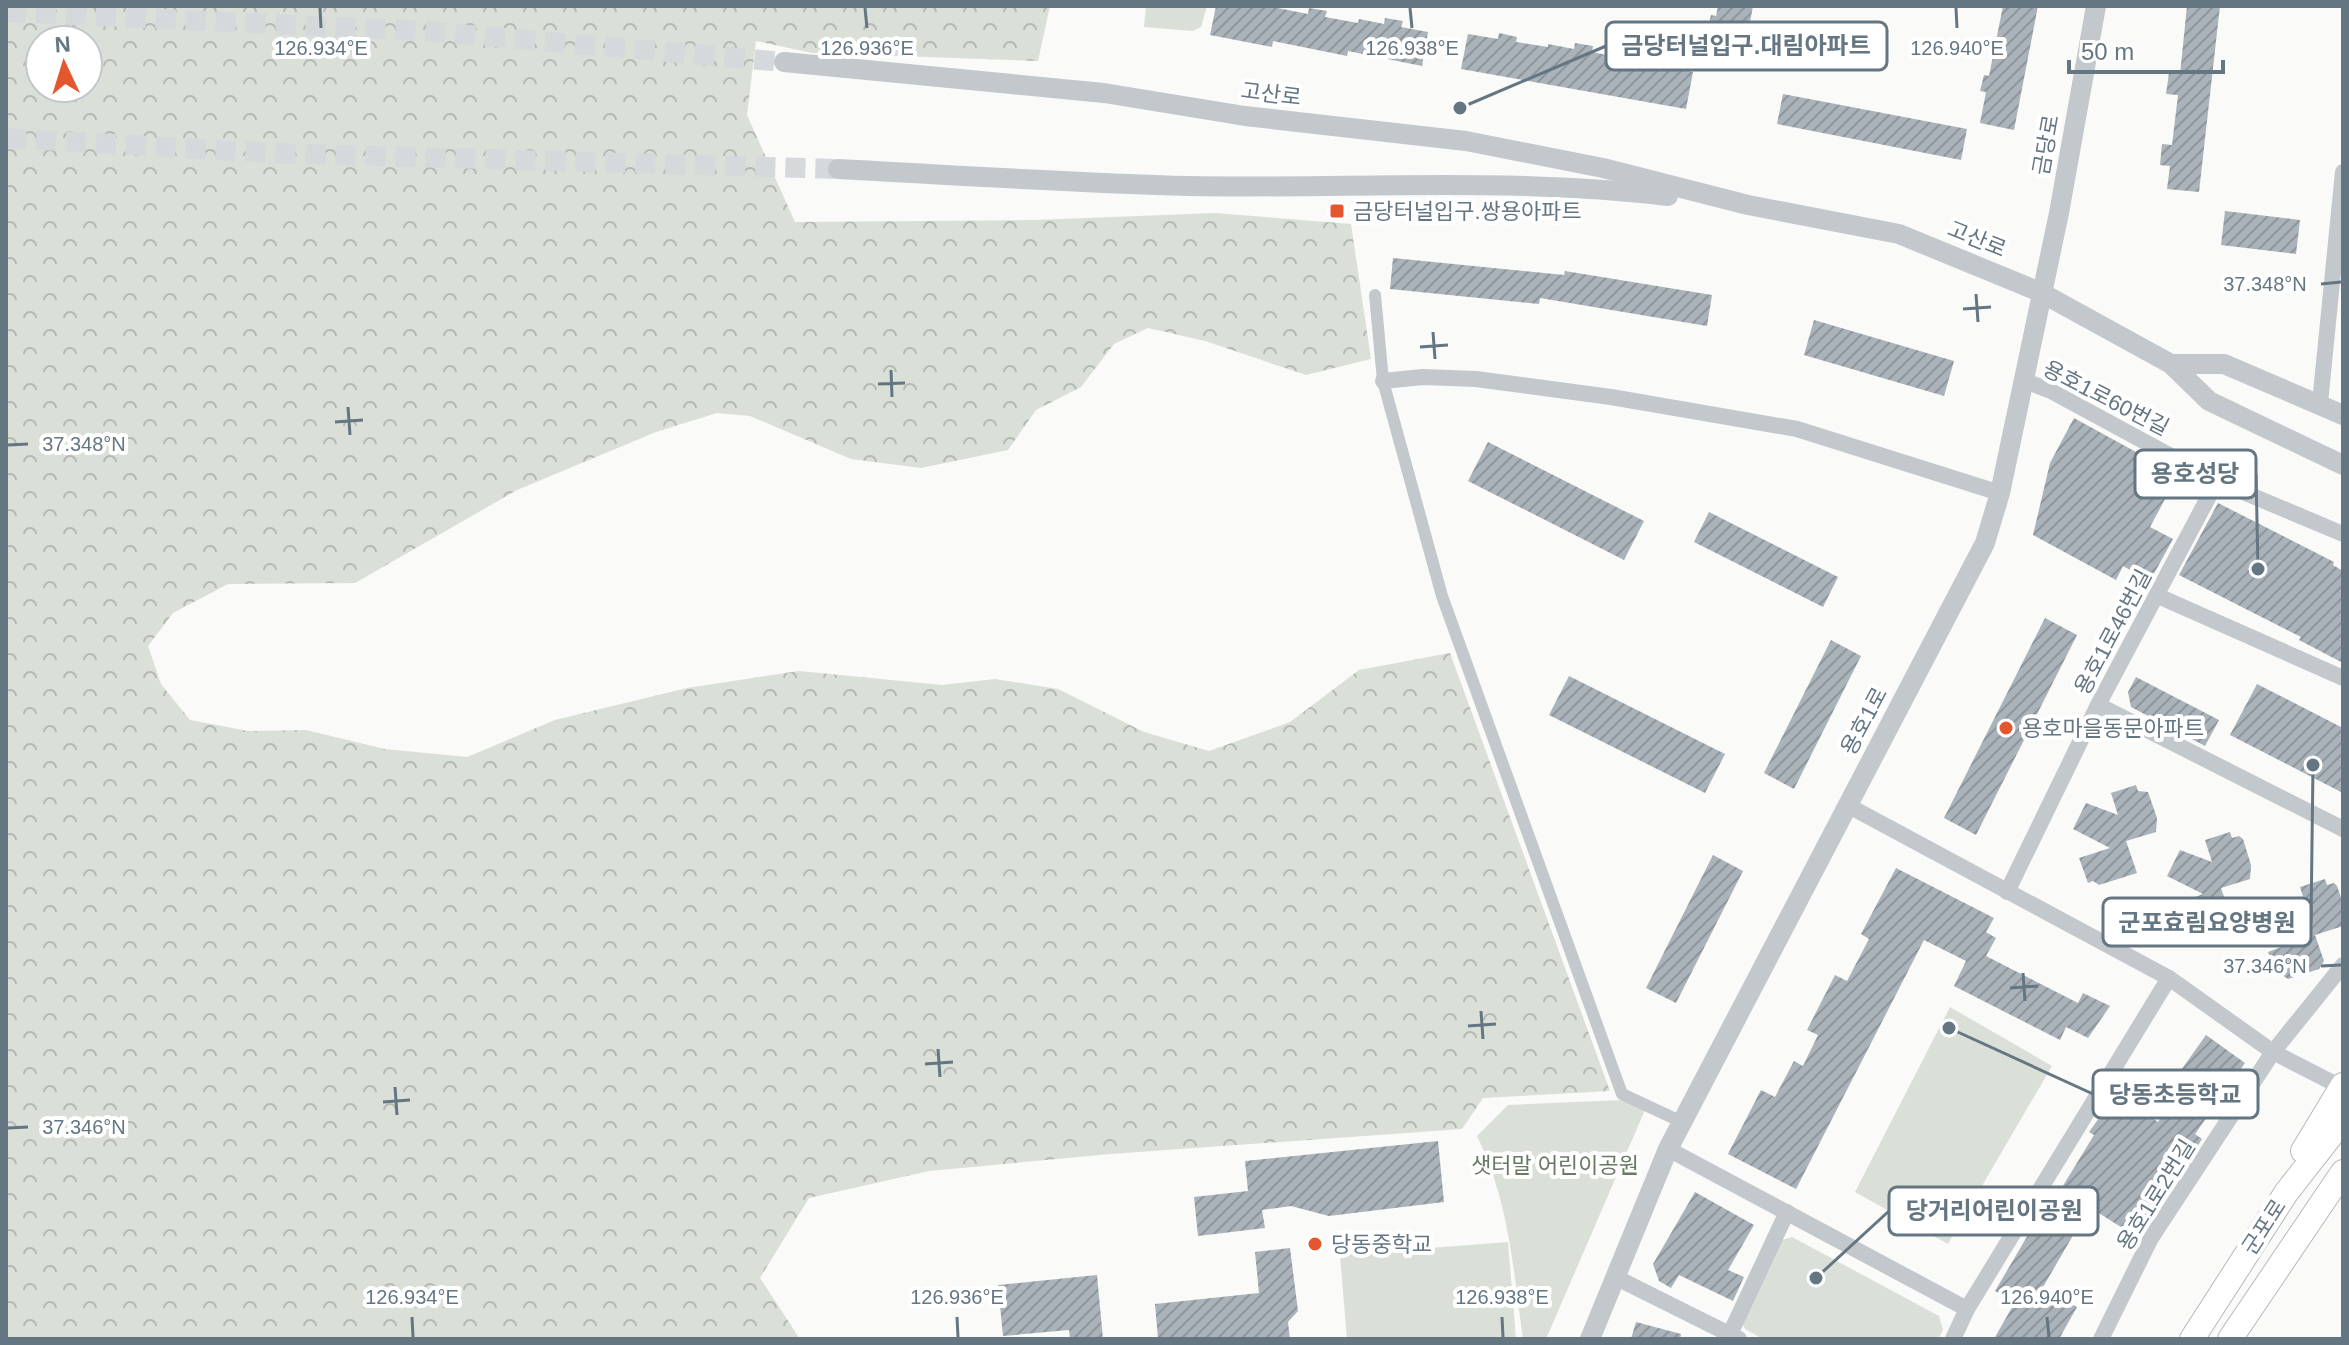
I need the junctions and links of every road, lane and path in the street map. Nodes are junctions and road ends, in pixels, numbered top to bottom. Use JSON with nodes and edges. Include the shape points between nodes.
{"nodes":[{"id":1,"x":2096,"y":6,"type":"edge"},
{"id":2,"x":784,"y":62,"type":"tunnel mouth"},
{"id":3,"x":838,"y":169,"type":"tunnel mouth"},
{"id":4,"x":2343,"y":172,"type":"edge"},
{"id":5,"x":1748,"y":205,"type":"junction"},
{"id":6,"x":2040,"y":292,"type":"junction"},
{"id":7,"x":1375,"y":295,"type":"dead end"},
{"id":8,"x":2171,"y":364,"type":"junction"},
{"id":9,"x":2023,"y":380,"type":"junction"},
{"id":10,"x":1383,"y":381,"type":"junction"},
{"id":11,"x":2320,"y":403,"type":"junction"},
{"id":12,"x":2343,"y":415,"type":"edge"},
{"id":13,"x":2343,"y":465,"type":"edge"},
{"id":14,"x":2217,"y":481,"type":"junction"},
{"id":15,"x":2000,"y":493,"type":"junction"},
{"id":16,"x":2343,"y":534,"type":"edge"},
{"id":17,"x":2158,"y":596,"type":"junction"},
{"id":18,"x":2343,"y":678,"type":"edge"},
{"id":19,"x":2098,"y":705,"type":"junction"},
{"id":20,"x":1847,"y":805,"type":"junction"},
{"id":21,"x":2343,"y":829,"type":"edge"},
{"id":22,"x":2007,"y":892,"type":"junction"},
{"id":23,"x":2343,"y":965,"type":"edge"},
{"id":24,"x":2169,"y":978,"type":"junction"},
{"id":25,"x":2273,"y":1052,"type":"junction"},
{"id":26,"x":2342,"y":1086,"type":"edge"},
{"id":27,"x":2343,"y":1120,"type":"edge"},
{"id":28,"x":1682,"y":1122,"type":"junction"},
{"id":29,"x":1668,"y":1149,"type":"junction"},
{"id":30,"x":2343,"y":1172,"type":"edge"},
{"id":31,"x":2286,"y":1193,"type":"junction"},
{"id":32,"x":1787,"y":1212,"type":"junction"},
{"id":33,"x":1615,"y":1277,"type":"junction"},
{"id":34,"x":1967,"y":1309,"type":"junction"},
{"id":35,"x":1734,"y":1337,"type":"edge"},
{"id":36,"x":1590,"y":1339,"type":"edge"},
{"id":37,"x":1953,"y":1339,"type":"edge"},
{"id":38,"x":2101,"y":1339,"type":"edge"},
{"id":39,"x":2192,"y":1339,"type":"edge"},
{"id":40,"x":2230,"y":1339,"type":"edge"}],
"edges":[{"from":1,"to":6,"type":"street","name":"금당로"},
{"from":2,"to":5,"type":"street","name":"고산로","via":[[1104,93],[1245,116],[1466,141]]},
{"from":3,"to":5,"type":"street","name":"고산로","via":[[1191,186],[1528,185]]},
{"from":4,"to":11,"type":"street"},
{"from":5,"to":6,"type":"street","name":"고산로","via":[[1899,234]]},
{"from":6,"to":8,"type":"street","name":"고산로"},
{"from":6,"to":9,"type":"street","name":"용호1로"},
{"from":7,"to":10,"type":"street"},
{"from":8,"to":11,"type":"street","name":"고산로","via":[[2224,364]]},
{"from":8,"to":13,"type":"street","name":"고산로","via":[[2209,401]]},
{"from":9,"to":14,"type":"street","name":"용호1로60번길"},
{"from":9,"to":15,"type":"street","name":"용호1로"},
{"from":10,"to":15,"type":"street","via":[[1476,379],[1782,426]]},
{"from":10,"to":28,"type":"street","via":[[1442,596],[1622,1094]]},
{"from":11,"to":12,"type":"street","name":"고산로"},
{"from":14,"to":16,"type":"street","name":"용호1로60번길"},
{"from":14,"to":17,"type":"street","name":"용호1로46번길"},
{"from":15,"to":20,"type":"street","name":"용호1로","via":[[1985,543]]},
{"from":17,"to":18,"type":"street"},
{"from":17,"to":19,"type":"street","name":"용호1로46번길"},
{"from":19,"to":21,"type":"street"},
{"from":19,"to":22,"type":"street","name":"용호1로46번길"},
{"from":20,"to":22,"type":"street"},
{"from":20,"to":28,"type":"street","name":"용호1로"},
{"from":22,"to":24,"type":"street"},
{"from":23,"to":25,"type":"street","name":"용호1로2번길"},
{"from":24,"to":25,"type":"street"},
{"from":24,"to":34,"type":"street"},
{"from":25,"to":26,"type":"street"},
{"from":25,"to":38,"type":"street","name":"용호1로2번길","via":[[2151,1238]]},
{"from":26,"to":31,"type":"main road","via":[[2306,1145]]},
{"from":27,"to":31,"type":"main road","name":"군포로"},
{"from":28,"to":29,"type":"street","name":"용호1로"},
{"from":29,"to":32,"type":"street"},
{"from":29,"to":33,"type":"street","name":"용호1로"},
{"from":30,"to":40,"type":"main road","name":"군포로"},
{"from":31,"to":39,"type":"main road","name":"군포로"},
{"from":32,"to":34,"type":"street"},
{"from":32,"to":35,"type":"street"},
{"from":33,"to":35,"type":"street"},
{"from":33,"to":36,"type":"street","name":"용호1로"},
{"from":34,"to":37,"type":"street"}]}
